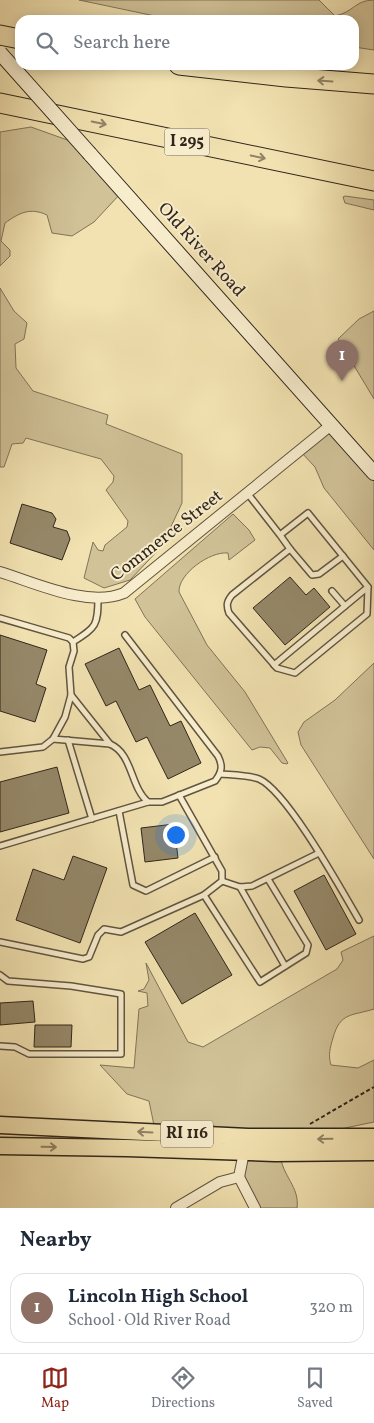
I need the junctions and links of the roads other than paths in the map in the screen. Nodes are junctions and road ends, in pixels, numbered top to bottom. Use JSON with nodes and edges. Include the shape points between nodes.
{"nodes":[{"id":1,"x":0,"y":35,"type":"edge"},
{"id":2,"x":15,"y":38,"type":"edge"},
{"id":3,"x":0,"y":53,"type":"edge"},
{"id":4,"x":15,"y":70,"type":"edge"},
{"id":5,"x":15,"y":70,"type":"edge"},
{"id":6,"x":224,"y":70,"type":"edge"},
{"id":7,"x":374,"y":84,"type":"edge"},
{"id":8,"x":0,"y":103,"type":"edge"},
{"id":9,"x":374,"y":181,"type":"edge"},
{"id":10,"x":331,"y":425,"type":"junction"},
{"id":11,"x":374,"y":473,"type":"edge"},
{"id":12,"x":248,"y":494,"type":"junction"},
{"id":13,"x":280,"y":535,"type":"junction"},
{"id":14,"x":290,"y":549,"type":"junction"},
{"id":15,"x":343,"y":556,"type":"junction"},
{"id":16,"x":0,"y":572,"type":"edge"},
{"id":17,"x":368,"y":588,"type":"junction"},
{"id":18,"x":332,"y":591,"type":"dead end"},
{"id":19,"x":98,"y":598,"type":"junction"},
{"id":20,"x":344,"y":606,"type":"junction"},
{"id":21,"x":0,"y":618,"type":"edge"},
{"id":22,"x":125,"y":635,"type":"dead end"},
{"id":23,"x":74,"y":642,"type":"junction"},
{"id":24,"x":274,"y":665,"type":"junction"},
{"id":25,"x":71,"y":695,"type":"junction"},
{"id":26,"x":54,"y":739,"type":"junction"},
{"id":27,"x":68,"y":740,"type":"junction"},
{"id":28,"x":110,"y":744,"type":"junction"},
{"id":29,"x":0,"y":752,"type":"edge"},
{"id":30,"x":220,"y":774,"type":"junction"},
{"id":31,"x":179,"y":795,"type":"junction"},
{"id":32,"x":148,"y":802,"type":"junction"},
{"id":33,"x":120,"y":811,"type":"junction"},
{"id":34,"x":92,"y":819,"type":"junction"},
{"id":35,"x":0,"y":846,"type":"edge"},
{"id":36,"x":319,"y":853,"type":"junction"},
{"id":37,"x":215,"y":858,"type":"junction"},
{"id":38,"x":268,"y":879,"type":"junction"},
{"id":39,"x":222,"y":881,"type":"junction"},
{"id":40,"x":240,"y":887,"type":"junction"},
{"id":41,"x":204,"y":895,"type":"junction"},
{"id":42,"x":359,"y":920,"type":"dead end"},
{"id":43,"x":0,"y":942,"type":"edge"},
{"id":44,"x":285,"y":966,"type":"junction"},
{"id":45,"x":0,"y":975,"type":"edge"},
{"id":46,"x":0,"y":1046,"type":"edge"},
{"id":47,"x":0,"y":1125,"type":"edge"},
{"id":48,"x":374,"y":1137,"type":"edge"},
{"id":49,"x":0,"y":1146,"type":"edge"},
{"id":50,"x":244,"y":1152,"type":"junction"},
{"id":51,"x":374,"y":1152,"type":"edge"},
{"id":52,"x":239,"y":1177,"type":"junction"},
{"id":53,"x":176,"y":1208,"type":"edge"},
{"id":54,"x":255,"y":1208,"type":"edge"}],
"edges":[{"from":1,"to":2,"type":"highway"},
{"from":3,"to":4,"type":"main road","name":"Old River Road","bridge":true},
{"from":5,"to":10,"type":"main road","name":"Old River Road","bridge":true},
{"from":7,"to":6,"type":"highway","one_way":true},
{"from":8,"to":9,"type":"highway","number":"I 295","one_way":true},
{"from":10,"to":11,"type":"main road","name":"Old River Road"},
{"from":10,"to":12,"type":"street","name":"Commerce Street"},
{"from":12,"to":13,"type":"lane"},
{"from":12,"to":19,"type":"street","name":"Commerce Street","via":[[133,588],[114,597]]},
{"from":13,"to":14,"type":"lane"},
{"from":13,"to":15,"type":"lane","via":[[308,512]]},
{"from":14,"to":15,"type":"lane","via":[[312,575],[319,574]]},
{"from":14,"to":24,"type":"lane","via":[[228,600],[229,613]]},
{"from":15,"to":17,"type":"lane"},
{"from":16,"to":19,"type":"street","name":"Commerce Street","via":[[72,594]]},
{"from":17,"to":20,"type":"lane"},
{"from":17,"to":24,"type":"lane","via":[[366,614],[299,672],[283,672]]},
{"from":18,"to":20,"type":"lane"},
{"from":19,"to":23,"type":"lane","via":[[98,619],[94,629]]},
{"from":20,"to":24,"type":"lane"},
{"from":21,"to":23,"type":"lane"},
{"from":22,"to":30,"type":"lane","via":[[218,756]]},
{"from":23,"to":25,"type":"lane","via":[[70,667]]},
{"from":25,"to":26,"type":"lane"},
{"from":25,"to":28,"type":"lane"},
{"from":26,"to":27,"type":"lane"},
{"from":26,"to":29,"type":"lane","via":[[43,747]]},
{"from":27,"to":28,"type":"lane"},
{"from":27,"to":34,"type":"lane"},
{"from":28,"to":32,"type":"lane","via":[[117,747],[125,758],[140,795]]},
{"from":30,"to":31,"type":"lane","via":[[215,781]]},
{"from":30,"to":36,"type":"lane","via":[[259,779],[302,827]]},
{"from":31,"to":32,"type":"lane","via":[[162,802]]},
{"from":31,"to":37,"type":"lane"},
{"from":32,"to":33,"type":"lane"},
{"from":33,"to":34,"type":"lane"},
{"from":33,"to":37,"type":"lane","via":[[133,885],[146,890]]},
{"from":34,"to":35,"type":"lane"},
{"from":36,"to":38,"type":"lane"},
{"from":36,"to":42,"type":"lane"},
{"from":37,"to":39,"type":"lane","via":[[222,871]]},
{"from":38,"to":40,"type":"lane"},
{"from":38,"to":44,"type":"lane","via":[[308,945],[306,953]]},
{"from":39,"to":40,"type":"lane"},
{"from":39,"to":41,"type":"lane"},
{"from":40,"to":44,"type":"lane"},
{"from":41,"to":43,"type":"lane","via":[[121,932],[104,929],[89,957],[83,959]]},
{"from":41,"to":44,"type":"lane","via":[[260,982]]},
{"from":45,"to":46,"type":"lane","via":[[8,981],[121,994],[121,1054],[29,1054],[15,1047]]},
{"from":48,"to":47,"type":"main road","number":"RI 116","one_way":true,"via":[[248,1137]]},
{"from":49,"to":50,"type":"main road","number":"RI 116","one_way":true},
{"from":50,"to":51,"type":"main road","number":"RI 116"},
{"from":50,"to":52,"type":"street"},
{"from":52,"to":53,"type":"street","via":[[220,1182]]},
{"from":52,"to":54,"type":"street"}]}
